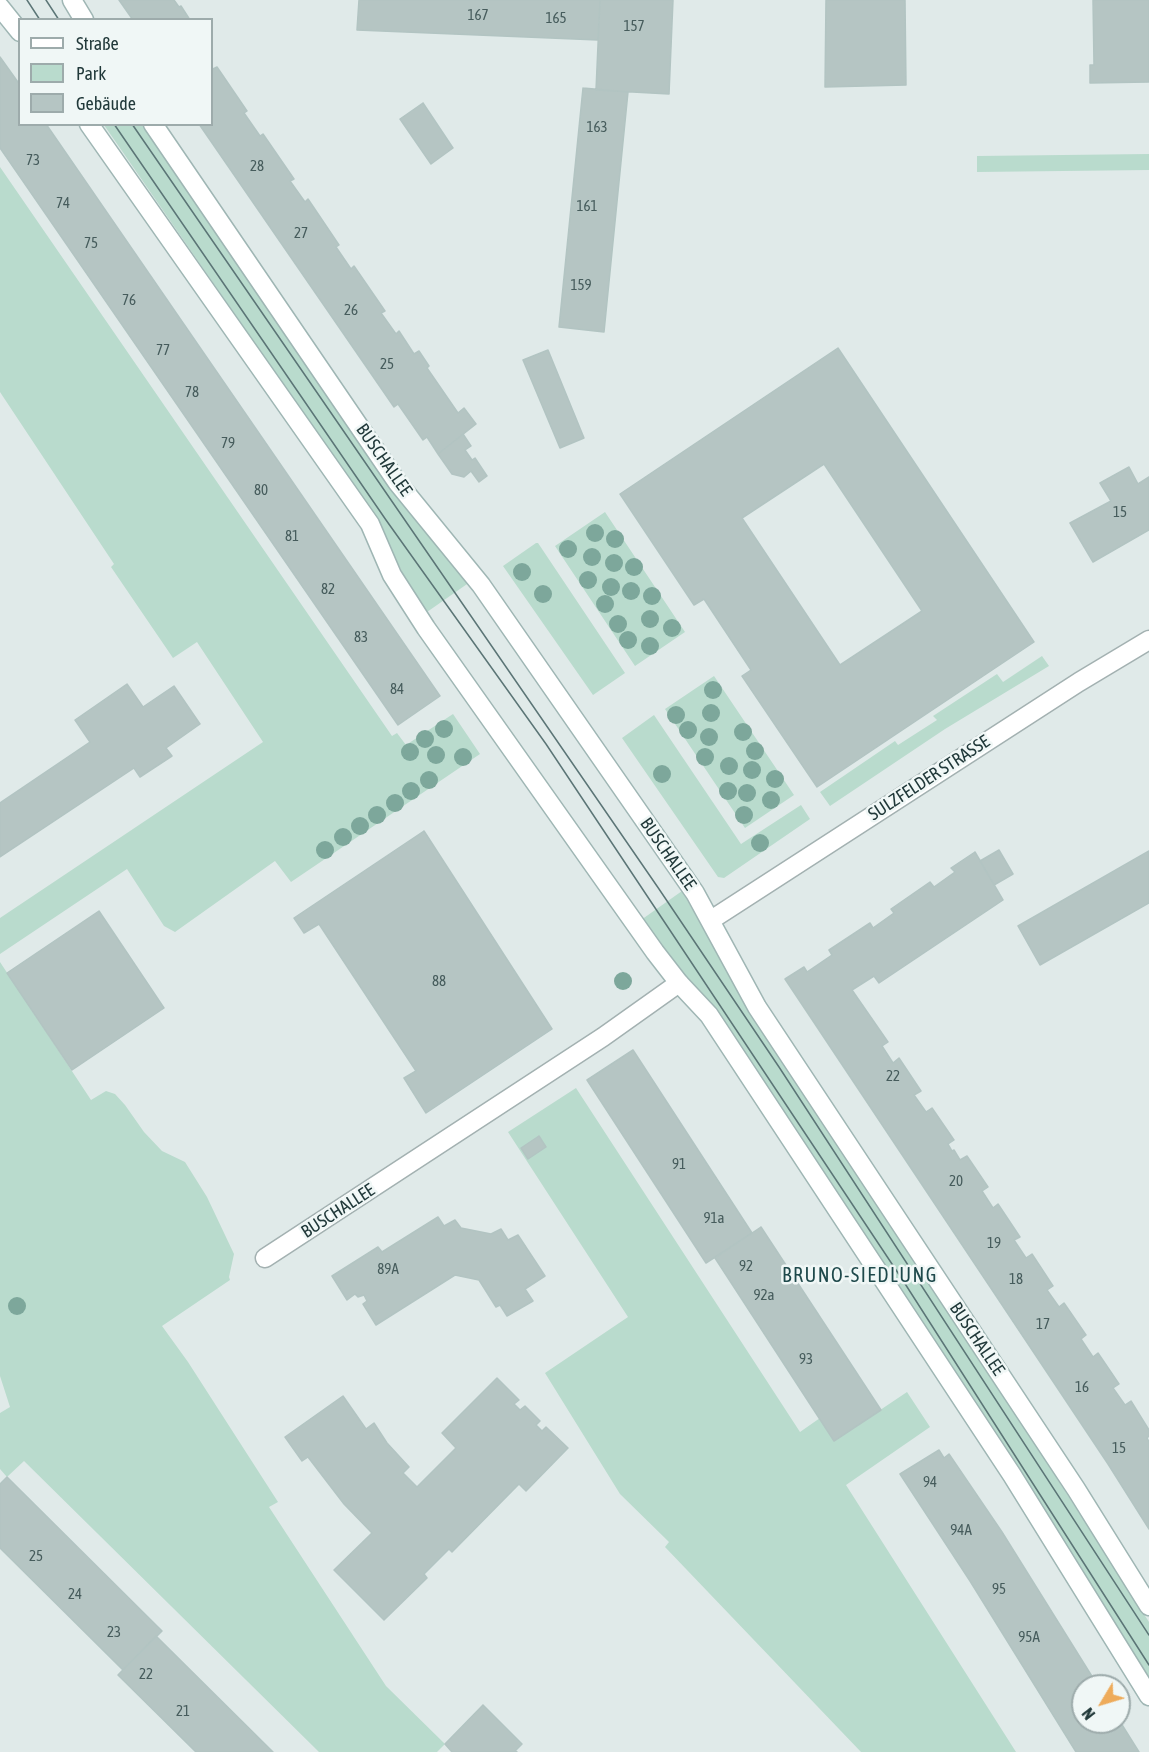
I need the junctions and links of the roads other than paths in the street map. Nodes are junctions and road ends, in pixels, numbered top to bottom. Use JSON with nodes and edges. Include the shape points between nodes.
{"nodes":[{"id":1,"x":72,"y":0,"type":"edge"},
{"id":2,"x":0,"y":7,"type":"edge"},
{"id":3,"x":83,"y":18,"type":"edge"},
{"id":4,"x":18,"y":30,"type":"edge"},
{"id":5,"x":90,"y":126,"type":"edge"},
{"id":6,"x":154,"y":126,"type":"edge"},
{"id":7,"x":1149,"y":639,"type":"edge"},
{"id":8,"x":711,"y":920,"type":"junction"},
{"id":9,"x":679,"y":983,"type":"junction"},
{"id":10,"x":266,"y":1258,"type":"dead end"},
{"id":11,"x":1149,"y":1606,"type":"edge"},
{"id":12,"x":1149,"y":1696,"type":"edge"}],
"edges":[{"from":1,"to":3,"type":"main road"},
{"from":2,"to":4,"type":"main road"},
{"from":5,"to":9,"type":"main road","via":[[370,524],[392,575],[426,628]]},
{"from":6,"to":8,"type":"main road","name":"BUSCHALLEE","via":[[398,482],[481,585]]},
{"from":7,"to":8,"type":"main road","name":"SULZFELDER STRASSE"},
{"from":8,"to":11,"type":"main road","name":"BUSCHALLEE","via":[[758,1007]]},
{"from":9,"to":10,"type":"main road","name":"BUSCHALLEE"},
{"from":9,"to":12,"type":"main road","via":[[709,1016],[1012,1475]]}]}
